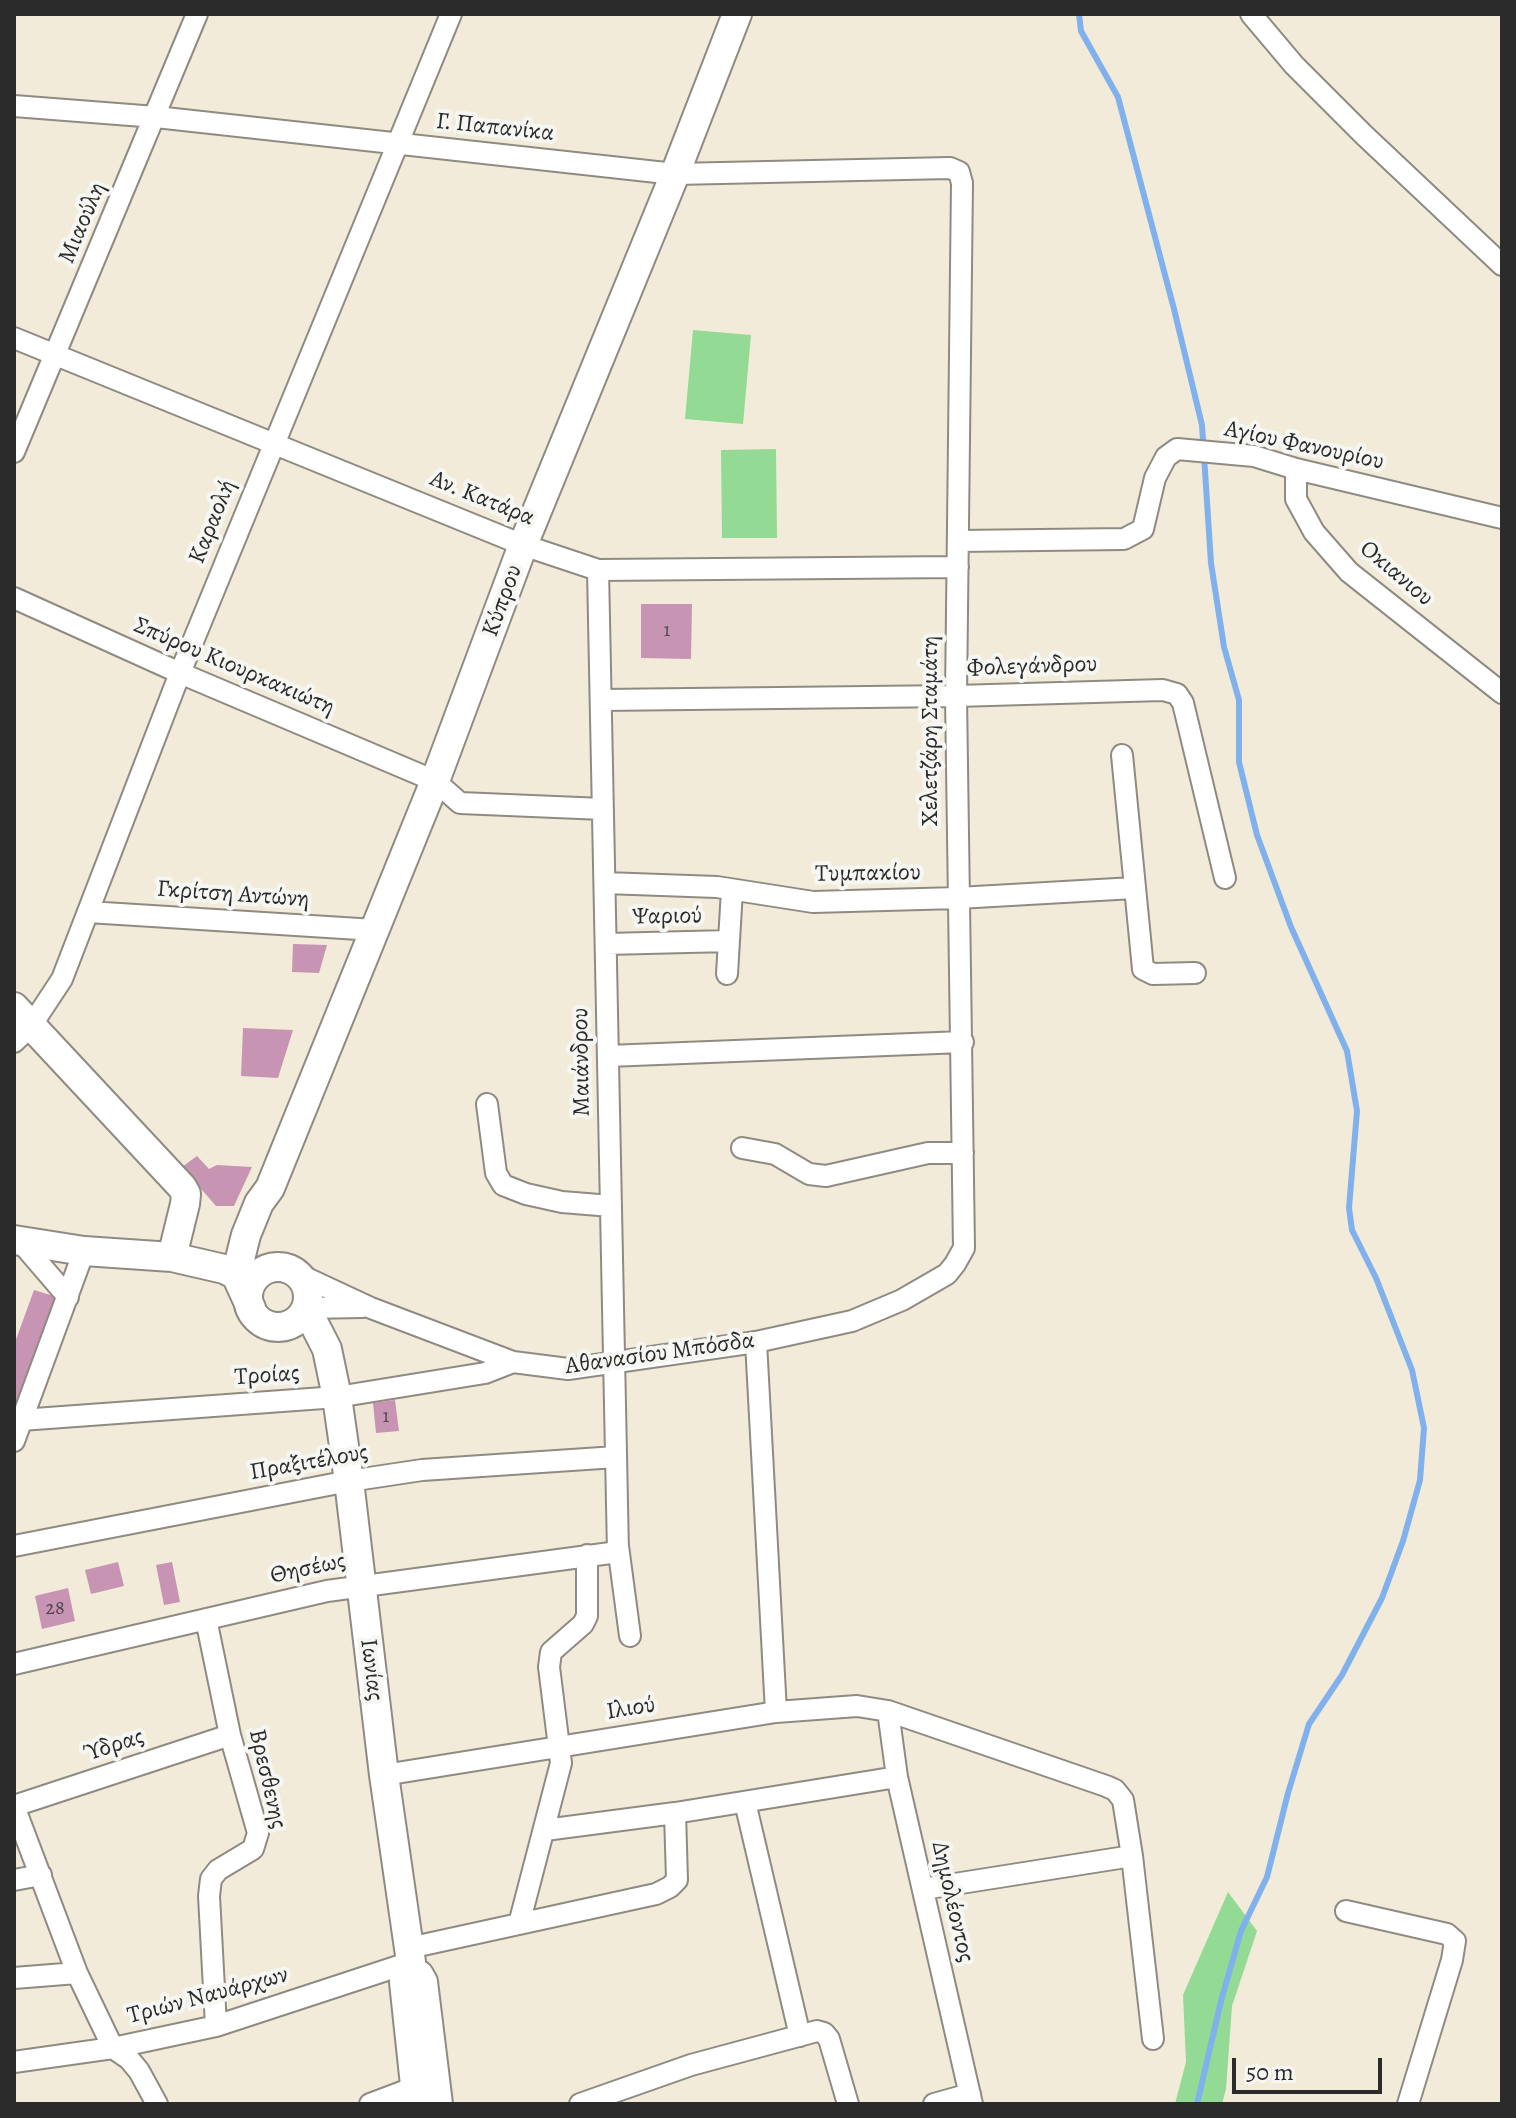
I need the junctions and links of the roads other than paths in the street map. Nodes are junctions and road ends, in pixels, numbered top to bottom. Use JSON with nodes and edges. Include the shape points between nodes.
{"nodes":[{"id":1,"x":197,"y":14,"type":"edge"},
{"id":2,"x":451,"y":14,"type":"edge"},
{"id":3,"x":737,"y":14,"type":"edge"},
{"id":4,"x":1251,"y":14,"type":"edge"},
{"id":5,"x":14,"y":106,"type":"edge"},
{"id":6,"x":156,"y":117,"type":"junction"},
{"id":7,"x":399,"y":143,"type":"junction"},
{"id":8,"x":675,"y":174,"type":"junction"},
{"id":9,"x":962,"y":183,"type":"joint"},
{"id":10,"x":1502,"y":265,"type":"edge"},
{"id":11,"x":14,"y":338,"type":"edge"},
{"id":12,"x":55,"y":355,"type":"junction"},
{"id":13,"x":273,"y":443,"type":"junction"},
{"id":14,"x":14,"y":452,"type":"edge"},
{"id":15,"x":1296,"y":469,"type":"junction"},
{"id":16,"x":1502,"y":518,"type":"edge"},
{"id":17,"x":958,"y":541,"type":"junction"},
{"id":18,"x":523,"y":545,"type":"junction"},
{"id":19,"x":958,"y":567,"type":"junction"},
{"id":20,"x":598,"y":570,"type":"junction"},
{"id":21,"x":14,"y":598,"type":"edge"},
{"id":22,"x":180,"y":673,"type":"junction"},
{"id":23,"x":1502,"y":693,"type":"edge"},
{"id":24,"x":956,"y":696,"type":"junction"},
{"id":25,"x":601,"y":700,"type":"junction"},
{"id":26,"x":1122,"y":755,"type":"dead end"},
{"id":27,"x":435,"y":781,"type":"junction"},
{"id":28,"x":603,"y":809,"type":"junction"},
{"id":29,"x":1225,"y":878,"type":"dead end"},
{"id":30,"x":605,"y":883,"type":"junction"},
{"id":31,"x":1134,"y":888,"type":"junction"},
{"id":32,"x":732,"y":890,"type":"junction"},
{"id":33,"x":958,"y":898,"type":"junction"},
{"id":34,"x":88,"y":912,"type":"junction"},
{"id":35,"x":375,"y":930,"type":"junction"},
{"id":36,"x":729,"y":941,"type":"junction"},
{"id":37,"x":606,"y":944,"type":"junction"},
{"id":38,"x":1195,"y":973,"type":"dead end"},
{"id":39,"x":727,"y":974,"type":"dead end"},
{"id":40,"x":20,"y":1025,"type":"edge"},
{"id":41,"x":963,"y":1042,"type":"junction"},
{"id":42,"x":608,"y":1056,"type":"junction"},
{"id":43,"x":487,"y":1104,"type":"dead end"},
{"id":44,"x":742,"y":1148,"type":"dead end"},
{"id":45,"x":963,"y":1153,"type":"junction"},
{"id":46,"x":611,"y":1206,"type":"junction"},
{"id":47,"x":16,"y":1240,"type":"edge"},
{"id":48,"x":84,"y":1251,"type":"junction"},
{"id":49,"x":172,"y":1257,"type":"junction"},
{"id":50,"x":272,"y":1261,"type":"junction"},
{"id":51,"x":947,"y":1274,"type":"joint"},
{"id":52,"x":236,"y":1275,"type":"junction"},
{"id":53,"x":68,"y":1297,"type":"junction"},
{"id":54,"x":306,"y":1308,"type":"junction"},
{"id":55,"x":371,"y":1308,"type":"junction"},
{"id":56,"x":259,"y":1316,"type":"junction"},
{"id":57,"x":756,"y":1342,"type":"junction"},
{"id":58,"x":614,"y":1361,"type":"junction"},
{"id":59,"x":513,"y":1362,"type":"junction"},
{"id":60,"x":336,"y":1387,"type":"junction"},
{"id":61,"x":21,"y":1420,"type":"junction"},
{"id":62,"x":14,"y":1441,"type":"edge"},
{"id":63,"x":616,"y":1457,"type":"junction"},
{"id":64,"x":349,"y":1481,"type":"junction"},
{"id":65,"x":14,"y":1546,"type":"edge"},
{"id":66,"x":618,"y":1549,"type":"junction"},
{"id":67,"x":587,"y":1555,"type":"junction"},
{"id":68,"x":360,"y":1585,"type":"junction"},
{"id":69,"x":206,"y":1619,"type":"junction"},
{"id":70,"x":630,"y":1636,"type":"dead end"},
{"id":71,"x":14,"y":1664,"type":"edge"},
{"id":72,"x":888,"y":1711,"type":"junction"},
{"id":73,"x":776,"y":1712,"type":"junction"},
{"id":74,"x":230,"y":1735,"type":"junction"},
{"id":75,"x":559,"y":1748,"type":"junction"},
{"id":76,"x":384,"y":1775,"type":"junction"},
{"id":77,"x":897,"y":1777,"type":"junction"},
{"id":78,"x":745,"y":1802,"type":"junction"},
{"id":79,"x":14,"y":1806,"type":"edge"},
{"id":80,"x":675,"y":1813,"type":"junction"},
{"id":81,"x":545,"y":1830,"type":"junction"},
{"id":82,"x":1132,"y":1856,"type":"junction"},
{"id":83,"x":41,"y":1875,"type":"junction"},
{"id":84,"x":14,"y":1880,"type":"edge"},
{"id":85,"x":923,"y":1889,"type":"junction"},
{"id":86,"x":1346,"y":1911,"type":"dead end"},
{"id":87,"x":519,"y":1924,"type":"junction"},
{"id":88,"x":410,"y":1955,"type":"junction"},
{"id":89,"x":77,"y":1973,"type":"junction"},
{"id":90,"x":14,"y":1978,"type":"edge"},
{"id":91,"x":216,"y":2026,"type":"junction"},
{"id":92,"x":800,"y":2036,"type":"junction"},
{"id":93,"x":1153,"y":2039,"type":"dead end"},
{"id":94,"x":113,"y":2048,"type":"junction"},
{"id":95,"x":14,"y":2062,"type":"edge"},
{"id":96,"x":416,"y":2095,"type":"edge"},
{"id":97,"x":971,"y":2099,"type":"edge"},
{"id":98,"x":157,"y":2104,"type":"edge"},
{"id":99,"x":370,"y":2104,"type":"edge"},
{"id":100,"x":438,"y":2104,"type":"edge"},
{"id":101,"x":580,"y":2104,"type":"edge"},
{"id":102,"x":848,"y":2104,"type":"edge"},
{"id":103,"x":934,"y":2104,"type":"edge"},
{"id":104,"x":1408,"y":2104,"type":"edge"}],
"edges":[{"from":1,"to":6,"type":"street","name":"Μιαούλη"},
{"from":2,"to":7,"type":"street","name":"Καραολή"},
{"from":3,"to":8,"type":"street","name":"Κύπρου"},
{"from":4,"to":10,"type":"street","via":[[1294,65]]},
{"from":5,"to":6,"type":"street","name":"Γ. Παπανίκα"},
{"from":6,"to":7,"type":"street","name":"Γ. Παπανίκα"},
{"from":6,"to":12,"type":"street","name":"Μιαούλη"},
{"from":7,"to":8,"type":"street","name":"Γ. Παπανίκα"},
{"from":7,"to":13,"type":"street","name":"Καραολή"},
{"from":8,"to":9,"type":"street","name":"Γ. Παπανίκα","via":[[950,168],[959,172]]},
{"from":8,"to":18,"type":"street","name":"Κύπρου"},
{"from":9,"to":17,"type":"street","name":"Χελετζάρη Σταμάτη"},
{"from":11,"to":12,"type":"street","name":"Αν. Κατάρα"},
{"from":12,"to":13,"type":"street","name":"Αν. Κατάρα"},
{"from":12,"to":14,"type":"street","name":"Μιαούλη"},
{"from":13,"to":18,"type":"street","name":"Αν. Κατάρα"},
{"from":13,"to":22,"type":"street","name":"Καραολή"},
{"from":15,"to":16,"type":"street","name":"Αγίου Φανουρίου"},
{"from":15,"to":17,"type":"street","name":"Αγίου Φανουρίου","via":[[1254,456],[1177,449],[1155,478],[1143,529],[1124,539]]},
{"from":15,"to":23,"type":"street","name":"Οκιανιου","via":[[1296,499],[1314,532],[1349,572]]},
{"from":17,"to":19,"type":"street","name":"Χελετζάρη Σταμάτη"},
{"from":18,"to":20,"type":"street","name":"Αν. Κατάρα"},
{"from":18,"to":27,"type":"street","name":"Κύπρου"},
{"from":19,"to":20,"type":"street","name":"Αν. Κατάρα"},
{"from":19,"to":24,"type":"street","name":"Χελετζάρη Σταμάτη"},
{"from":20,"to":25,"type":"street","name":"Μαιάνδρου"},
{"from":21,"to":22,"type":"street","name":"Σπύρου Κιουρκακιώτη"},
{"from":22,"to":27,"type":"street","name":"Σπύρου Κιουρκακιώτη"},
{"from":22,"to":34,"type":"street","name":"Καραολή"},
{"from":24,"to":25,"type":"street","name":"Φολεγάνδρου"},
{"from":24,"to":29,"type":"street","name":"Φολεγάνδρου","via":[[1163,690],[1177,694]]},
{"from":24,"to":33,"type":"street","name":"Χελετζάρη Σταμάτη"},
{"from":25,"to":28,"type":"street","name":"Μαιάνδρου"},
{"from":26,"to":31,"type":"street"},
{"from":27,"to":28,"type":"street","name":"Σπύρου Κιουρκακιώτη","via":[[460,803]]},
{"from":27,"to":35,"type":"street","name":"Κύπρου"},
{"from":28,"to":30,"type":"street","name":"Μαιάνδρου"},
{"from":30,"to":32,"type":"street","name":"Τυμπακίου"},
{"from":30,"to":37,"type":"street","name":"Μαιάνδρου"},
{"from":31,"to":33,"type":"street","name":"Τυμπακίου"},
{"from":31,"to":38,"type":"street","via":[[1143,969],[1153,974]]},
{"from":32,"to":33,"type":"street","name":"Τυμπακίου","via":[[813,902]]},
{"from":32,"to":36,"type":"street"},
{"from":33,"to":41,"type":"street","name":"Χελετζάρη Σταμάτη"},
{"from":34,"to":35,"type":"street","name":"Γκρίτση Αντώνη"},
{"from":34,"to":40,"type":"street","name":"Καραολή","via":[[62,979]]},
{"from":35,"to":50,"type":"street","name":"Κύπρου","via":[[270,1188],[262,1241]]},
{"from":36,"to":37,"type":"street","name":"Ψαριού"},
{"from":36,"to":39,"type":"street"},
{"from":37,"to":42,"type":"street","name":"Μαιάνδρου"},
{"from":40,"to":49,"type":"street","via":[[182,1187],[185,1204]]},
{"from":41,"to":42,"type":"street"},
{"from":41,"to":45,"type":"street","name":"Χελετζάρη Σταμάτη"},
{"from":42,"to":46,"type":"street","name":"Μαιάνδρου"},
{"from":43,"to":46,"type":"street","via":[[496,1173],[503,1185],[562,1202]]},
{"from":44,"to":45,"type":"street","via":[[775,1154],[809,1174],[826,1176],[928,1153]]},
{"from":45,"to":51,"type":"street","name":"Χελετζάρη Σταμάτη","via":[[964,1248]]},
{"from":46,"to":58,"type":"street","name":"Μαιάνδρου"},
{"from":47,"to":48,"type":"street"},
{"from":47,"to":53,"type":"street"},
{"from":48,"to":49,"type":"street"},
{"from":48,"to":53,"type":"street"},
{"from":49,"to":50,"type":"street","via":[[206,1249]]},
{"from":49,"to":52,"type":"street"},
{"from":50,"to":52,"type":"street","name":"Κύπρου"},
{"from":50,"to":54,"type":"street","via":[[303,1280]]},
{"from":50,"to":55,"type":"street","name":"Αθανασίου Μπόσδα"},
{"from":50,"to":56,"type":"street","via":[[249,1293]]},
{"from":51,"to":57,"type":"street","name":"Αθανασίου Μπόσδα","via":[[852,1321]]},
{"from":52,"to":56,"type":"street"},
{"from":53,"to":61,"type":"street"},
{"from":54,"to":55,"type":"street","name":"Αθανασίου Μπόσδα"},
{"from":54,"to":56,"type":"street","via":[[290,1325],[278,1327]]},
{"from":54,"to":60,"type":"street","name":"Ιωνίας","via":[[327,1349]]},
{"from":55,"to":59,"type":"street","name":"Αθανασίου Μπόσδα"},
{"from":56,"to":60,"type":"street","via":[[309,1350]]},
{"from":57,"to":58,"type":"street","name":"Αθανασίου Μπόσδα"},
{"from":57,"to":73,"type":"street"},
{"from":58,"to":59,"type":"street","name":"Αθανασίου Μπόσδα","via":[[568,1369]]},
{"from":58,"to":63,"type":"street","name":"Μαιάνδρου"},
{"from":59,"to":60,"type":"street","name":"Τροίας","via":[[485,1373]]},
{"from":60,"to":61,"type":"street","name":"Τροίας"},
{"from":60,"to":64,"type":"street","name":"Ιωνίας"},
{"from":61,"to":62,"type":"street"},
{"from":63,"to":64,"type":"street","name":"Πραξιτέλους","via":[[422,1470]]},
{"from":63,"to":66,"type":"street","name":"Μαιάνδρου"},
{"from":64,"to":65,"type":"street","name":"Πραξιτέλους"},
{"from":64,"to":68,"type":"street","name":"Ιωνίας"},
{"from":66,"to":67,"type":"street","name":"Θησέως"},
{"from":66,"to":70,"type":"street","name":"Μαιάνδρου"},
{"from":67,"to":68,"type":"street","name":"Θησέως"},
{"from":67,"to":75,"type":"street","via":[[587,1616],[551,1652]]},
{"from":68,"to":69,"type":"street","name":"Θησέως"},
{"from":68,"to":76,"type":"street","name":"Ιωνίας"},
{"from":69,"to":71,"type":"street","name":"Θησέως"},
{"from":69,"to":74,"type":"street","name":"Βρεσθενης"},
{"from":72,"to":73,"type":"street","name":"Ιλιού","via":[[857,1706]]},
{"from":72,"to":77,"type":"street","name":"Δημολέοντος"},
{"from":72,"to":82,"type":"street","name":"Ιλιού","via":[[1115,1790],[1123,1800]]},
{"from":73,"to":75,"type":"street","name":"Ιλιού"},
{"from":74,"to":79,"type":"street","name":"Ύδρας"},
{"from":74,"to":91,"type":"street","name":"Βρεσθενης","via":[[258,1833],[253,1849],[211,1879]]},
{"from":75,"to":76,"type":"street","name":"Ιλιού"},
{"from":75,"to":81,"type":"street","via":[[561,1763]]},
{"from":76,"to":88,"type":"street","name":"Ιωνίας"},
{"from":77,"to":78,"type":"street"},
{"from":77,"to":85,"type":"street","name":"Δημολέοντος"},
{"from":78,"to":80,"type":"street"},
{"from":78,"to":92,"type":"street"},
{"from":79,"to":83,"type":"street"},
{"from":80,"to":81,"type":"street"},
{"from":80,"to":87,"type":"street","name":"Τριών Ναυάρχων","via":[[677,1880],[670,1887]]},
{"from":81,"to":87,"type":"street"},
{"from":82,"to":85,"type":"street"},
{"from":82,"to":93,"type":"street"},
{"from":83,"to":84,"type":"street"},
{"from":83,"to":89,"type":"street"},
{"from":85,"to":97,"type":"street","name":"Δημολέοντος"},
{"from":86,"to":104,"type":"street","via":[[1447,1934],[1455,1941]]},
{"from":87,"to":88,"type":"street","name":"Τριών Ναυάρχων"},
{"from":88,"to":91,"type":"street","name":"Τριών Ναυάρχων"},
{"from":88,"to":96,"type":"street","name":"Ιωνίας","via":[[404,1982]]},
{"from":88,"to":100,"type":"street","name":"Ιωνίας","via":[[423,1982]]},
{"from":89,"to":90,"type":"street"},
{"from":89,"to":94,"type":"street"},
{"from":91,"to":94,"type":"street","name":"Τριών Ναυάρχων"},
{"from":92,"to":101,"type":"street","via":[[691,2065]]},
{"from":92,"to":102,"type":"street","via":[[817,2031],[829,2039]]},
{"from":94,"to":95,"type":"street","name":"Τριών Ναυάρχων"},
{"from":94,"to":98,"type":"street","via":[[139,2071]]},
{"from":96,"to":99,"type":"street"},
{"from":97,"to":103,"type":"street"}]}
